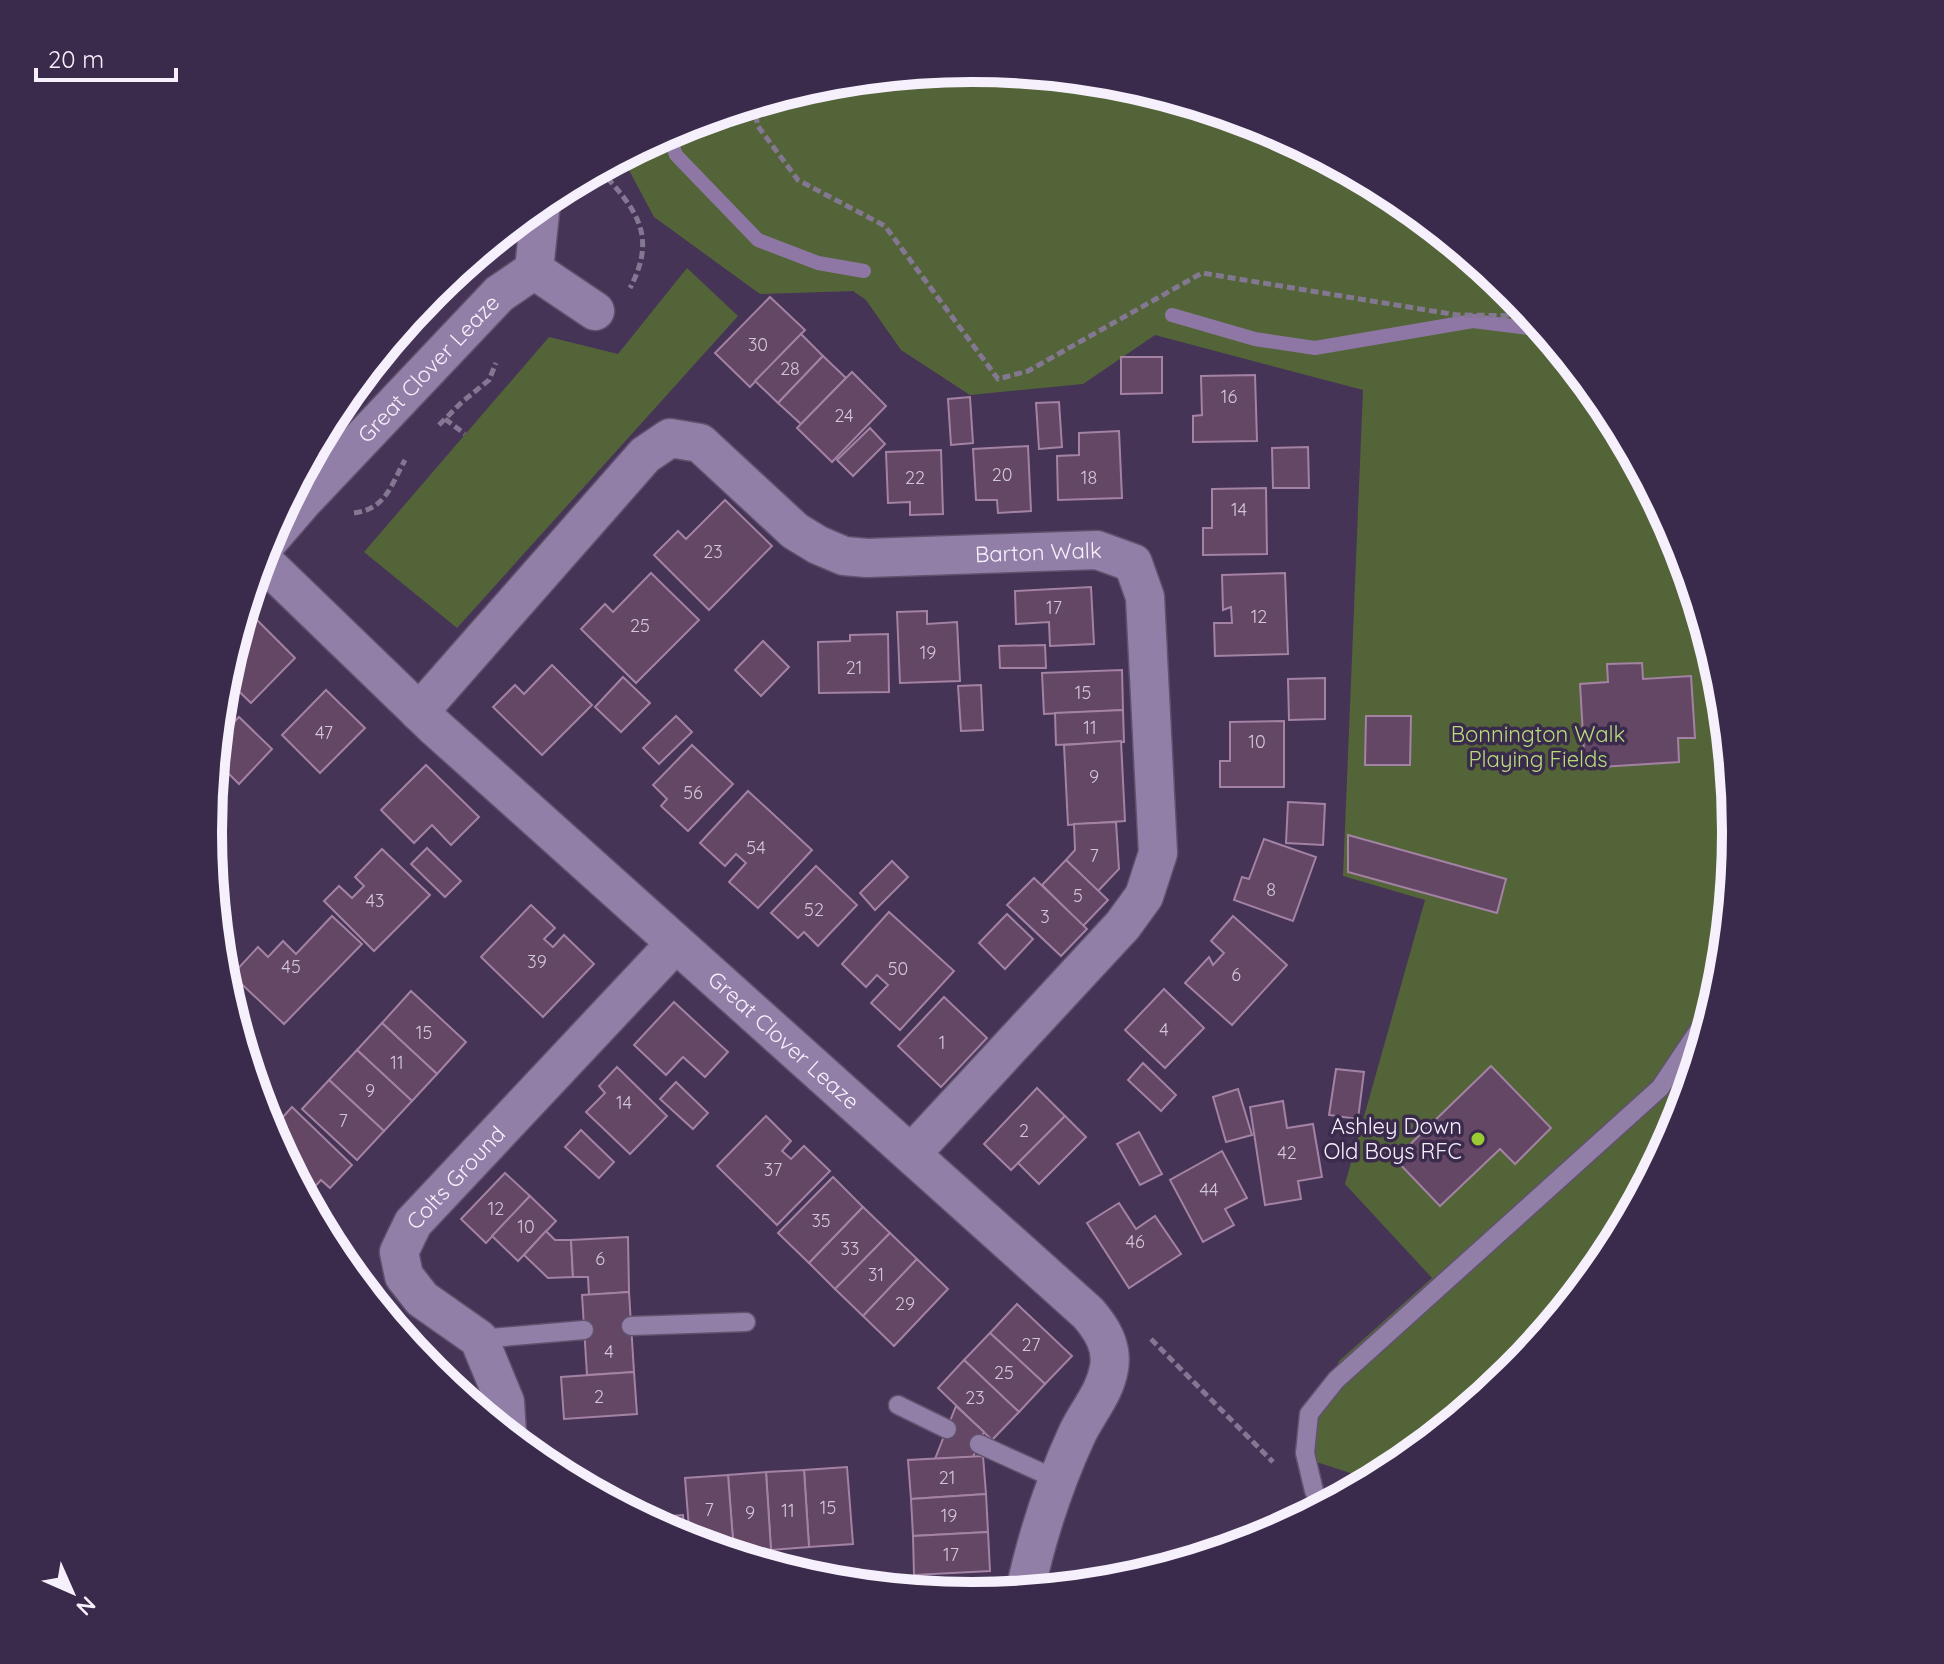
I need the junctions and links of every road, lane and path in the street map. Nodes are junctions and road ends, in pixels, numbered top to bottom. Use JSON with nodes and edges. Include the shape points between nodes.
{"nodes":[{"id":1,"x":757,"y":114,"type":"edge"},
{"id":2,"x":606,"y":177,"type":"edge"},
{"id":3,"x":539,"y":219,"type":"edge"},
{"id":4,"x":534,"y":270,"type":"junction"},
{"id":5,"x":610,"y":304,"type":"joint"},
{"id":6,"x":1515,"y":316,"type":"edge"},
{"id":7,"x":497,"y":355,"type":"dead end"},
{"id":8,"x":445,"y":419,"type":"junction"},
{"id":9,"x":436,"y":427,"type":"dead end"},
{"id":10,"x":465,"y":434,"type":"dead end"},
{"id":11,"x":410,"y":453,"type":"dead end"},
{"id":12,"x":302,"y":502,"type":"junction"},
{"id":13,"x":294,"y":511,"type":"edge"},
{"id":14,"x":270,"y":568,"type":"edge"},
{"id":15,"x":419,"y":712,"type":"junction"},
{"id":16,"x":675,"y":944,"type":"junction"},
{"id":17,"x":1692,"y":1041,"type":"edge"},
{"id":18,"x":912,"y":1153,"type":"junction"},
{"id":19,"x":746,"y":1322,"type":"dead end"},
{"id":20,"x":631,"y":1326,"type":"dead end"},
{"id":21,"x":584,"y":1330,"type":"dead end"},
{"id":22,"x":1150,"y":1338,"type":"dead end"},
{"id":23,"x":479,"y":1339,"type":"junction"},
{"id":24,"x":898,"y":1405,"type":"dead end"},
{"id":25,"x":506,"y":1420,"type":"edge"},
{"id":26,"x":947,"y":1429,"type":"dead end"},
{"id":27,"x":979,"y":1444,"type":"dead end"},
{"id":28,"x":1058,"y":1480,"type":"junction"},
{"id":29,"x":1314,"y":1491,"type":"joint"},
{"id":30,"x":1028,"y":1579,"type":"edge"}],
"edges":[{"from":1,"to":6,"type":"path","via":[[757,125],[798,180],[885,226],[998,379],[1028,371],[1202,273],[1457,315]]},
{"from":2,"to":5,"type":"path","via":[[638,220],[644,247],[638,273]]},
{"from":3,"to":4,"type":"street"},
{"from":4,"to":5,"type":"street"},
{"from":4,"to":12,"type":"street","name":"Great Clover Leaze","via":[[499,294]]},
{"from":7,"to":8,"type":"path","via":[[489,380]]},
{"from":8,"to":9,"type":"path"},
{"from":8,"to":10,"type":"path"},
{"from":11,"to":12,"type":"path","via":[[391,489],[365,511],[345,513]]},
{"from":12,"to":13,"type":"street","name":"Great Clover Leaze"},
{"from":14,"to":15,"type":"street","name":"Great Clover Leaze"},
{"from":15,"to":16,"type":"street","name":"Great Clover Leaze"},
{"from":15,"to":18,"type":"street","name":"Barton Walk","via":[[645,455],[670,438],[700,443],[795,531],[844,556],[1097,550],[1133,563],[1145,597],[1158,853],[1144,896]]},
{"from":16,"to":18,"type":"street","name":"Great Clover Leaze"},
{"from":16,"to":23,"type":"street","name":"Colts Ground","via":[[413,1223],[399,1252],[404,1276],[422,1299]]},
{"from":17,"to":29,"type":"lane","via":[[1660,1088],[1336,1380],[1309,1414],[1305,1453]]},
{"from":18,"to":28,"type":"street","name":"Great Clover Leaze","via":[[1088,1313],[1107,1342],[1110,1366],[1102,1392],[1078,1431]]},
{"from":19,"to":20,"type":"lane"},
{"from":21,"to":23,"type":"lane"},
{"from":22,"to":29,"type":"path","via":[[1270,1460]]},
{"from":23,"to":25,"type":"street","via":[[505,1402]]},
{"from":24,"to":26,"type":"lane"},
{"from":27,"to":28,"type":"lane"},
{"from":28,"to":30,"type":"street","name":"Great Clover Leaze"}]}
